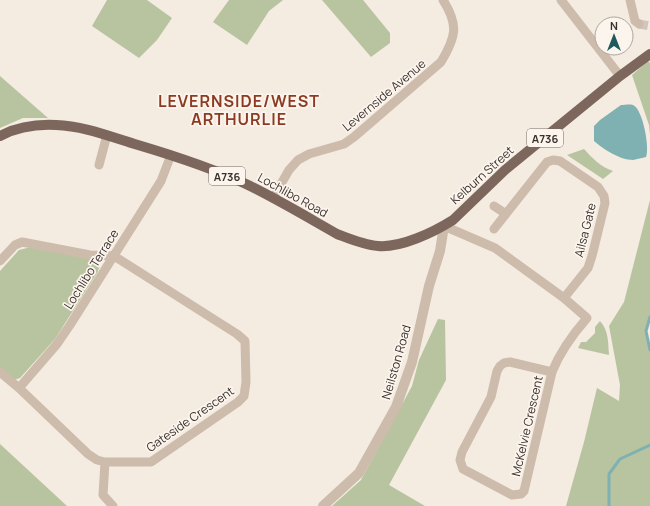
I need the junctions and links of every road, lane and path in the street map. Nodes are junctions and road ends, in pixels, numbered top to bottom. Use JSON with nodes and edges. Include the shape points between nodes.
{"nodes":[{"id":1,"x":443,"y":0,"type":"edge"},
{"id":2,"x":561,"y":0,"type":"edge"},
{"id":3,"x":630,"y":0,"type":"edge"},
{"id":4,"x":639,"y":24,"type":"dead end"},
{"id":5,"x":650,"y":54,"type":"edge"},
{"id":6,"x":620,"y":76,"type":"junction"},
{"id":7,"x":107,"y":135,"type":"junction"},
{"id":8,"x":0,"y":136,"type":"edge"},
{"id":9,"x":171,"y":155,"type":"junction"},
{"id":10,"x":99,"y":165,"type":"dead end"},
{"id":11,"x":273,"y":198,"type":"junction"},
{"id":12,"x":494,"y":206,"type":"dead end"},
{"id":13,"x":506,"y":214,"type":"junction"},
{"id":14,"x":444,"y":226,"type":"junction"},
{"id":15,"x":494,"y":229,"type":"dead end"},
{"id":16,"x":114,"y":256,"type":"junction"},
{"id":17,"x":0,"y":261,"type":"edge"},
{"id":18,"x":564,"y":298,"type":"junction"},
{"id":19,"x":0,"y":372,"type":"edge"},
{"id":20,"x":552,"y":372,"type":"junction"},
{"id":21,"x":19,"y":388,"type":"junction"},
{"id":22,"x":105,"y":462,"type":"junction"},
{"id":23,"x":113,"y":506,"type":"edge"},
{"id":24,"x":323,"y":506,"type":"edge"}],
"edges":[{"from":1,"to":11,"type":"street","name":"Levernside Avenue","via":[[452,13],[454,30],[449,49],[441,62],[344,144],[309,154],[298,160]]},
{"from":2,"to":6,"type":"street"},
{"from":3,"to":4,"type":"street","via":[[635,21]]},
{"from":5,"to":6,"type":"main road","name":"Kelburn Street","number":"A736"},
{"from":6,"to":14,"type":"main road","name":"Kelburn Street","number":"A736","via":[[505,170]]},
{"from":7,"to":8,"type":"main road","name":"Lochlibo Road","number":"A736","via":[[56,125],[27,127]]},
{"from":7,"to":9,"type":"main road","name":"Lochlibo Road","number":"A736"},
{"from":7,"to":10,"type":"street"},
{"from":9,"to":11,"type":"main road","name":"Lochlibo Road","number":"A736","via":[[246,184]]},
{"from":9,"to":16,"type":"street","name":"Lochlibo Terrace","via":[[161,181]]},
{"from":11,"to":14,"type":"main road","name":"Lochlibo Road","number":"A736","via":[[337,234],[376,246],[391,246],[421,237]]},
{"from":12,"to":13,"type":"street"},
{"from":13,"to":15,"type":"street","name":"Ailsa Gate"},
{"from":13,"to":18,"type":"street","name":"Ailsa Gate","via":[[547,162],[553,160],[560,161],[602,191],[605,203],[588,268]]},
{"from":14,"to":18,"type":"street","name":"McKelvie Crescent","via":[[495,248]]},
{"from":14,"to":24,"type":"street","name":"Neilston Road","via":[[440,252],[429,286],[412,362],[396,407],[359,473]]},
{"from":16,"to":17,"type":"street","via":[[90,255],[22,242],[15,245]]},
{"from":16,"to":21,"type":"street","name":"Lochlibo Terrace","via":[[57,344]]},
{"from":16,"to":22,"type":"street","name":"Gateside Crescent","via":[[245,341],[246,382],[244,396],[238,402],[151,462]]},
{"from":18,"to":20,"type":"street","name":"McKelvie Crescent","via":[[587,318],[565,346]]},
{"from":19,"to":21,"type":"street","name":"Gateside Crescent"},
{"from":20,"to":20,"type":"street","name":"McKelvie Crescent","via":[[524,491],[521,494],[512,494],[463,469],[460,460],[462,452],[491,397],[500,366],[510,362]]},
{"from":21,"to":22,"type":"street","name":"Gateside Crescent","via":[[88,454]]},
{"from":22,"to":23,"type":"street","via":[[103,495]]}]}
